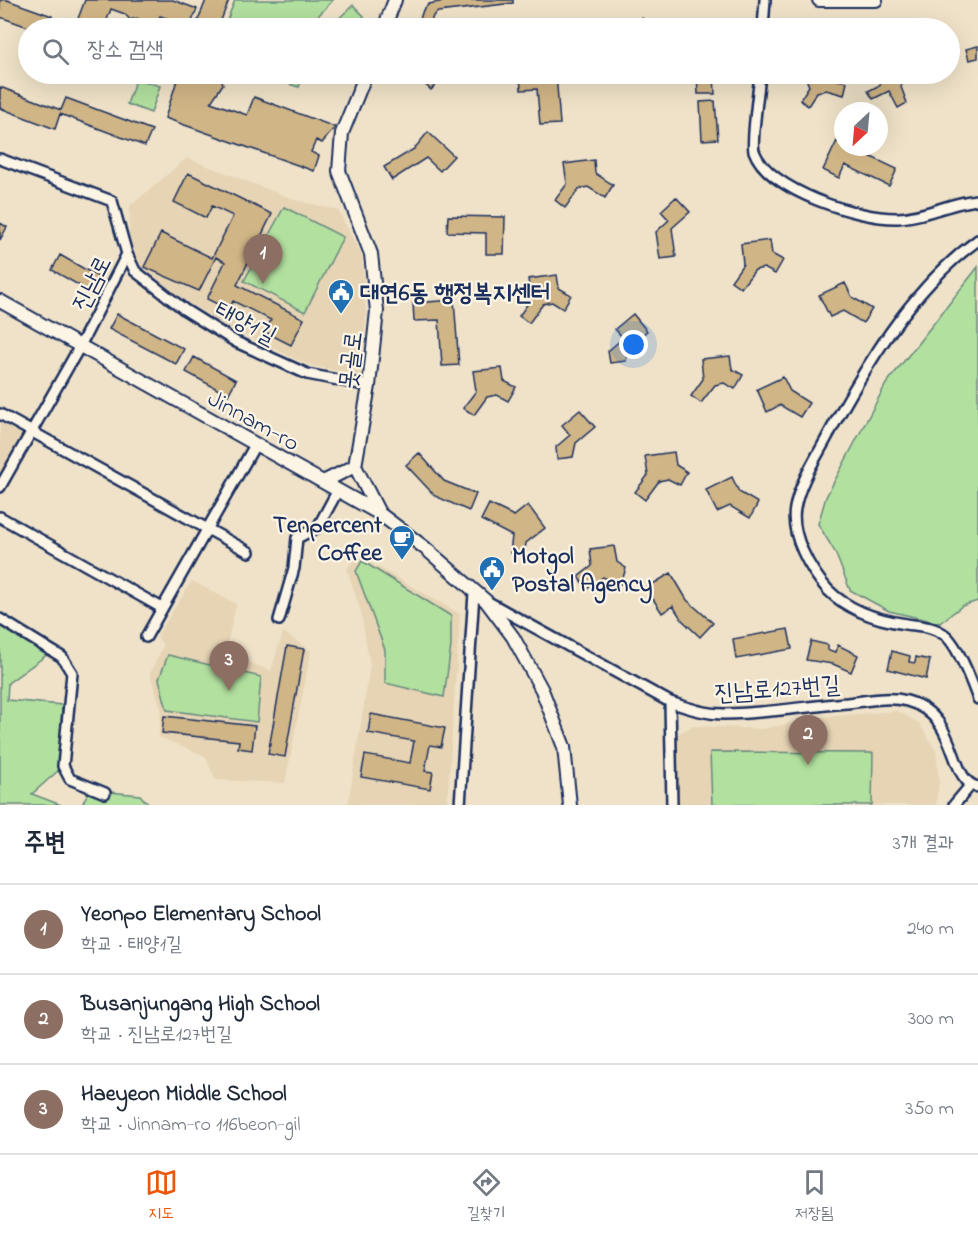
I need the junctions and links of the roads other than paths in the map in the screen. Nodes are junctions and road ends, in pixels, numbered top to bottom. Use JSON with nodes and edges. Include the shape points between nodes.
{"nodes":[{"id":1,"x":396,"y":0,"type":"edge"},
{"id":2,"x":765,"y":0,"type":"edge"},
{"id":3,"x":819,"y":0,"type":"edge"},
{"id":4,"x":876,"y":0,"type":"edge"},
{"id":5,"x":388,"y":18,"type":"edge"},
{"id":6,"x":764,"y":18,"type":"edge"},
{"id":7,"x":362,"y":84,"type":"edge"},
{"id":8,"x":759,"y":84,"type":"edge"},
{"id":9,"x":0,"y":159,"type":"edge"},
{"id":10,"x":978,"y":200,"type":"edge"},
{"id":11,"x":978,"y":240,"type":"edge"},
{"id":12,"x":127,"y":254,"type":"junction"},
{"id":13,"x":0,"y":301,"type":"edge"},
{"id":14,"x":80,"y":346,"type":"junction"},
{"id":15,"x":369,"y":386,"type":"junction"},
{"id":16,"x":0,"y":414,"type":"edge"},
{"id":17,"x":33,"y":432,"type":"junction"},
{"id":18,"x":255,"y":445,"type":"junction"},
{"id":19,"x":355,"y":466,"type":"junction"},
{"id":20,"x":322,"y":482,"type":"junction"},
{"id":21,"x":0,"y":487,"type":"edge"},
{"id":22,"x":338,"y":490,"type":"junction"},
{"id":23,"x":380,"y":513,"type":"junction"},
{"id":24,"x":0,"y":517,"type":"edge"},
{"id":25,"x":207,"y":529,"type":"junction"},
{"id":26,"x":249,"y":552,"type":"dead end"},
{"id":27,"x":474,"y":593,"type":"junction"},
{"id":28,"x":486,"y":601,"type":"junction"},
{"id":29,"x":162,"y":608,"type":"junction"},
{"id":30,"x":0,"y":619,"type":"edge"},
{"id":31,"x":279,"y":620,"type":"dead end"},
{"id":32,"x":146,"y":637,"type":"dead end"},
{"id":33,"x":976,"y":689,"type":"edge"},
{"id":34,"x":978,"y":699,"type":"edge"},
{"id":35,"x":670,"y":702,"type":"junction"},
{"id":36,"x":974,"y":787,"type":"edge"},
{"id":37,"x":105,"y":793,"type":"dead end"},
{"id":38,"x":460,"y":805,"type":"edge"},
{"id":39,"x":570,"y":805,"type":"edge"},
{"id":40,"x":672,"y":805,"type":"edge"},
{"id":41,"x":954,"y":805,"type":"edge"}],
"edges":[{"from":1,"to":5,"type":"main road"},
{"from":2,"to":6,"type":"street"},
{"from":3,"to":4,"type":"main road"},
{"from":7,"to":15,"type":"main road","name":"못골로","via":[[342,133],[339,171],[371,255],[377,311]]},
{"from":8,"to":10,"type":"street","via":[[754,150],[761,164],[792,188],[827,204],[898,218]]},
{"from":9,"to":12,"type":"street","name":"진남로","via":[[112,201]]},
{"from":11,"to":33,"type":"street","via":[[929,286],[878,350],[854,386],[795,507],[795,527],[802,547],[829,591],[873,617],[929,627],[946,636]]},
{"from":12,"to":14,"type":"street","name":"진남로"},
{"from":12,"to":15,"type":"street","name":"태양1길","via":[[135,271],[185,310],[236,342],[307,374]]},
{"from":13,"to":14,"type":"main road","name":"Jinnam-ro"},
{"from":14,"to":17,"type":"street","name":"진남로"},
{"from":14,"to":18,"type":"main road","name":"Jinnam-ro"},
{"from":15,"to":19,"type":"main road","name":"못골로"},
{"from":16,"to":17,"type":"street"},
{"from":17,"to":21,"type":"street","name":"진남로"},
{"from":17,"to":25,"type":"street"},
{"from":18,"to":20,"type":"main road","name":"Jinnam-ro"},
{"from":18,"to":25,"type":"street"},
{"from":19,"to":20,"type":"main road"},
{"from":19,"to":23,"type":"main road"},
{"from":20,"to":22,"type":"main road","name":"Jinnam-ro"},
{"from":22,"to":23,"type":"main road","name":"Jinnam-ro"},
{"from":22,"to":31,"type":"street","via":[[318,527],[297,538],[294,568]]},
{"from":23,"to":27,"type":"main road","name":"Jinnam-ro"},
{"from":24,"to":29,"type":"street"},
{"from":25,"to":26,"type":"street"},
{"from":25,"to":29,"type":"street"},
{"from":27,"to":28,"type":"main road","name":"Jinnam-ro"},
{"from":27,"to":38,"type":"street"},
{"from":28,"to":35,"type":"street","name":"진남로127번길"},
{"from":28,"to":39,"type":"main road","name":"Jinnam-ro","via":[[513,637],[542,690],[564,747]]},
{"from":29,"to":32,"type":"street"},
{"from":30,"to":37,"type":"street","via":[[62,657],[72,673],[63,766],[70,779]]},
{"from":33,"to":34,"type":"street"},
{"from":35,"to":36,"type":"street","name":"진남로127번길","via":[[724,714],[878,699],[907,701],[934,715],[948,736],[962,777]]},
{"from":35,"to":40,"type":"street"},
{"from":36,"to":41,"type":"street"}]}
